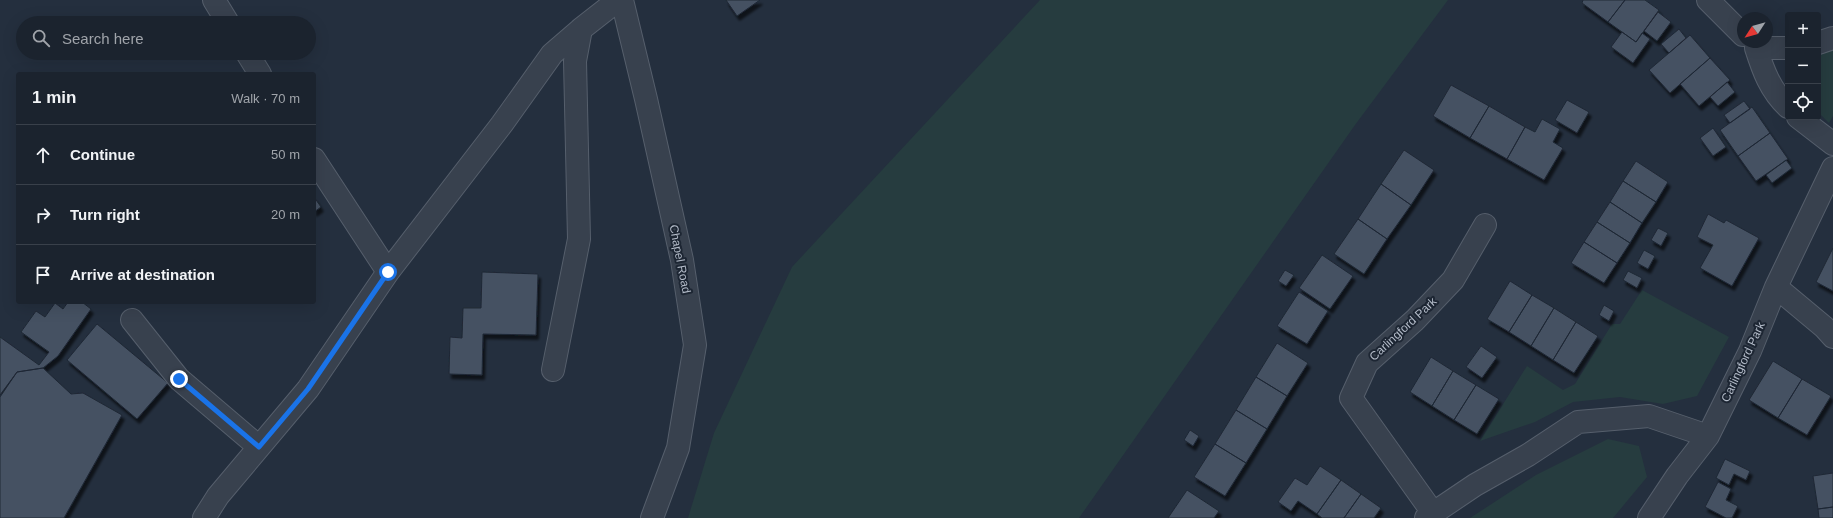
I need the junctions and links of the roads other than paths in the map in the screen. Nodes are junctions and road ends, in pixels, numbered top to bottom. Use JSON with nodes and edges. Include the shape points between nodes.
{"nodes":[{"id":1,"x":214,"y":0,"type":"edge"},
{"id":2,"x":618,"y":0,"type":"edge"},
{"id":3,"x":622,"y":0,"type":"edge"},
{"id":4,"x":1708,"y":0,"type":"edge"},
{"id":5,"x":224,"y":16,"type":"edge"},
{"id":6,"x":580,"y":29,"type":"junction"},
{"id":7,"x":1737,"y":29,"type":"edge"},
{"id":8,"x":1833,"y":38,"type":"edge"},
{"id":9,"x":1821,"y":42,"type":"edge"},
{"id":10,"x":1773,"y":46,"type":"edge"},
{"id":11,"x":1753,"y":48,"type":"edge"},
{"id":12,"x":1785,"y":48,"type":"edge"},
{"id":13,"x":251,"y":60,"type":"edge"},
{"id":14,"x":259,"y":72,"type":"edge"},
{"id":15,"x":1785,"y":104,"type":"edge"},
{"id":16,"x":1802,"y":120,"type":"edge"},
{"id":17,"x":1833,"y":144,"type":"edge"},
{"id":18,"x":316,"y":162,"type":"edge"},
{"id":19,"x":1833,"y":168,"type":"edge"},
{"id":20,"x":1485,"y":225,"type":"dead end"},
{"id":21,"x":388,"y":272,"type":"junction"},
{"id":22,"x":1776,"y":287,"type":"junction"},
{"id":23,"x":132,"y":320,"type":"dead end"},
{"id":24,"x":1833,"y":337,"type":"edge"},
{"id":25,"x":554,"y":370,"type":"dead end"},
{"id":26,"x":1708,"y":436,"type":"junction"},
{"id":27,"x":259,"y":447,"type":"junction"},
{"id":28,"x":1430,"y":516,"type":"edge"},
{"id":29,"x":204,"y":518,"type":"edge"},
{"id":30,"x":652,"y":518,"type":"edge"},
{"id":31,"x":1649,"y":518,"type":"edge"}],
"edges":[{"from":1,"to":5,"type":"street"},
{"from":2,"to":6,"type":"street"},
{"from":3,"to":30,"type":"street","name":"Chapel Road","via":[[682,260],[695,345],[678,448]]},
{"from":4,"to":7,"type":"street"},
{"from":6,"to":21,"type":"street","via":[[552,54],[502,124]]},
{"from":6,"to":25,"type":"street","via":[[576,61],[580,239]]},
{"from":8,"to":9,"type":"street"},
{"from":10,"to":12,"type":"street"},
{"from":11,"to":15,"type":"street","via":[[1765,77]]},
{"from":13,"to":14,"type":"street"},
{"from":16,"to":17,"type":"street"},
{"from":18,"to":21,"type":"street"},
{"from":19,"to":22,"type":"street","name":"Carlingford Park"},
{"from":20,"to":28,"type":"street","name":"Carlingford Park","via":[[1454,280],[1415,320],[1367,363],[1351,398]]},
{"from":21,"to":27,"type":"street","via":[[308,389]]},
{"from":22,"to":24,"type":"street"},
{"from":22,"to":26,"type":"street","name":"Carlingford Park","via":[[1750,351]]},
{"from":23,"to":27,"type":"street","via":[[179,379]]},
{"from":26,"to":28,"type":"street","name":"Carlingford Park","via":[[1649,416],[1578,422],[1528,455],[1475,485]]},
{"from":26,"to":31,"type":"street","name":"Carlingford Park"},
{"from":27,"to":29,"type":"street","via":[[218,496]]}]}
